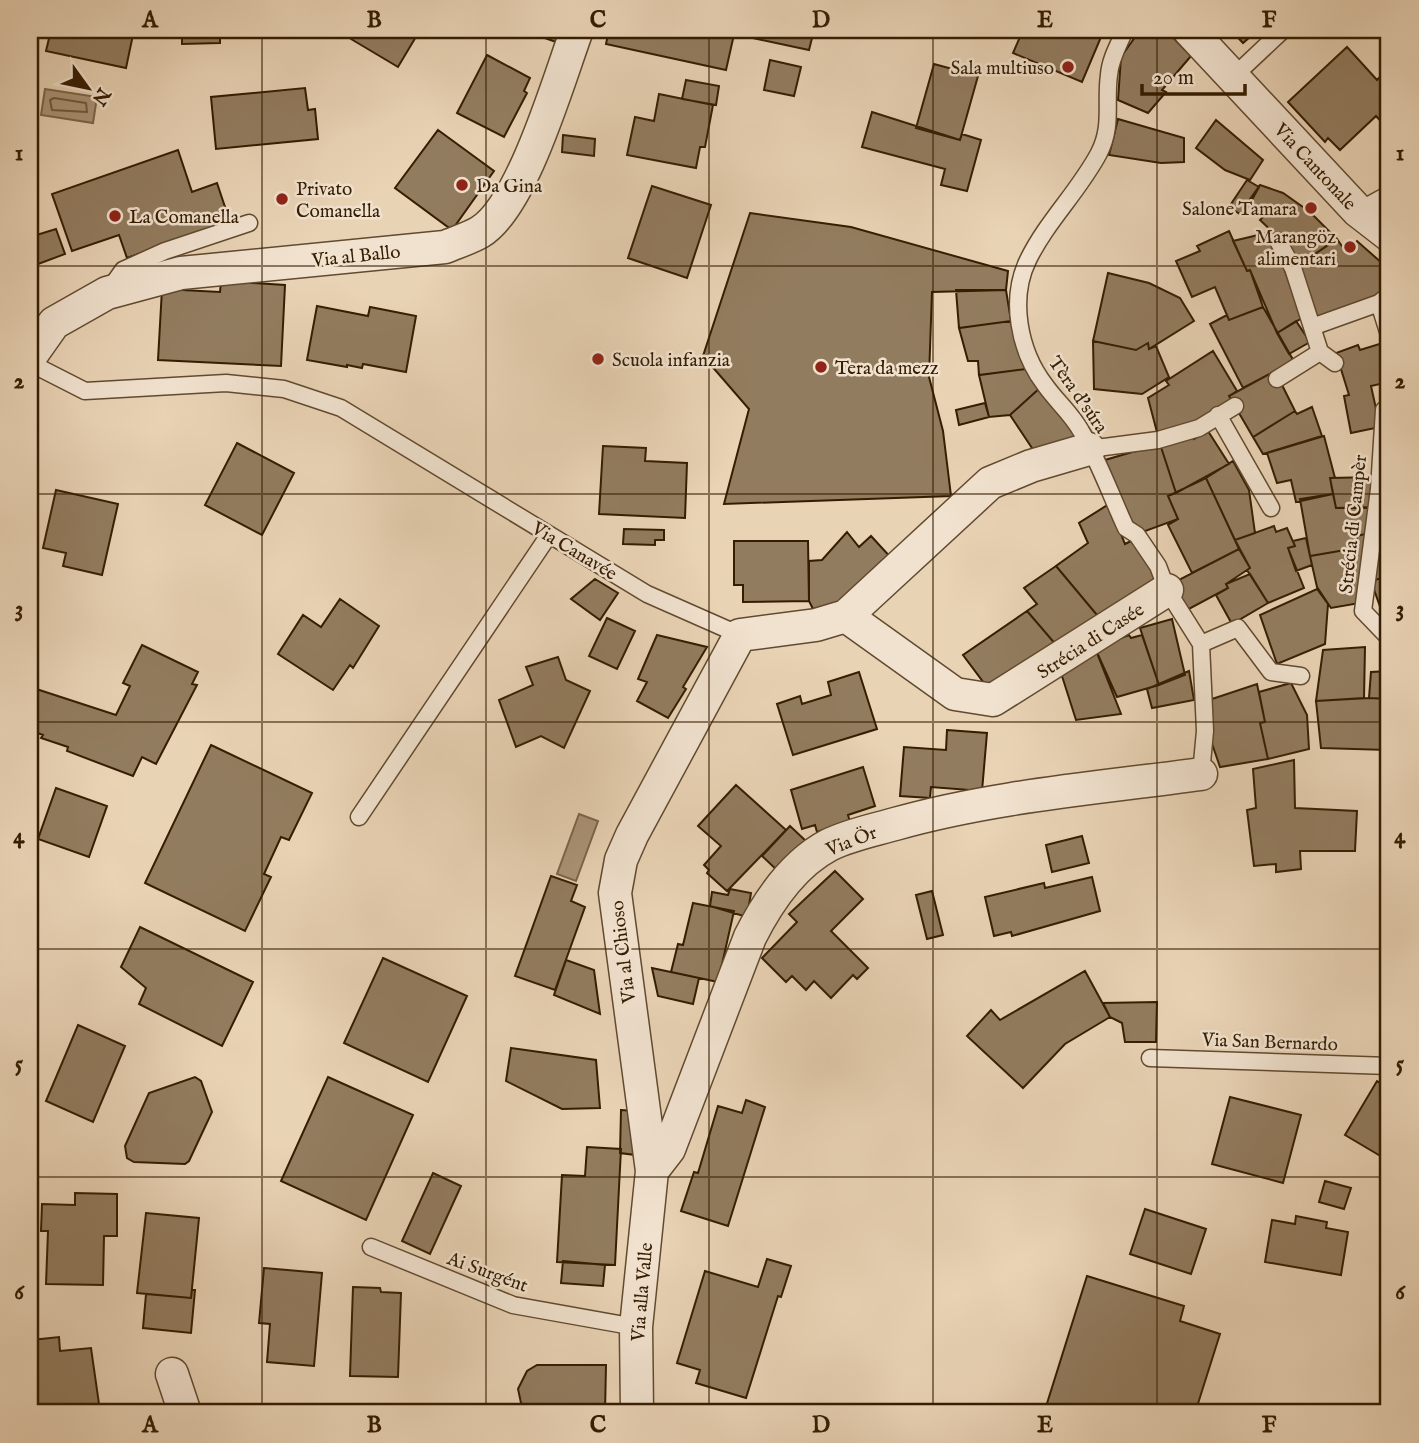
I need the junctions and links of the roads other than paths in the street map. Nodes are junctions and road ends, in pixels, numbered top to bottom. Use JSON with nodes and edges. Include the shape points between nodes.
{"nodes":[{"id":1,"x":577,"y":30,"type":"edge"},
{"id":2,"x":1125,"y":30,"type":"edge"},
{"id":3,"x":1189,"y":30,"type":"edge"},
{"id":4,"x":1283,"y":30,"type":"edge"},
{"id":5,"x":1233,"y":77,"type":"junction"},
{"id":6,"x":1389,"y":194,"type":"edge"},
{"id":7,"x":1358,"y":212,"type":"junction"},
{"id":8,"x":249,"y":223,"type":"dead end"},
{"id":9,"x":1389,"y":235,"type":"edge"},
{"id":10,"x":1278,"y":241,"type":"dead end"},
{"id":11,"x":107,"y":293,"type":"junction"},
{"id":12,"x":1384,"y":299,"type":"edge"},
{"id":13,"x":1312,"y":327,"type":"junction"},
{"id":14,"x":1389,"y":335,"type":"edge"},
{"id":15,"x":1320,"y":352,"type":"junction"},
{"id":16,"x":30,"y":357,"type":"edge"},
{"id":17,"x":30,"y":363,"type":"edge"},
{"id":18,"x":1335,"y":363,"type":"dead end"},
{"id":19,"x":1277,"y":379,"type":"dead end"},
{"id":20,"x":1235,"y":405,"type":"dead end"},
{"id":21,"x":1389,"y":408,"type":"edge"},
{"id":22,"x":1218,"y":415,"type":"junction"},
{"id":23,"x":1089,"y":449,"type":"junction"},
{"id":24,"x":1271,"y":508,"type":"dead end"},
{"id":25,"x":549,"y":535,"type":"junction"},
{"id":26,"x":1167,"y":590,"type":"junction"},
{"id":27,"x":846,"y":616,"type":"junction"},
{"id":28,"x":740,"y":635,"type":"junction"},
{"id":29,"x":1389,"y":638,"type":"edge"},
{"id":30,"x":1201,"y":644,"type":"junction"},
{"id":31,"x":1301,"y":676,"type":"dead end"},
{"id":32,"x":1201,"y":774,"type":"joint"},
{"id":33,"x":359,"y":817,"type":"dead end"},
{"id":34,"x":1150,"y":1058,"type":"dead end"},
{"id":35,"x":1389,"y":1066,"type":"edge"},
{"id":36,"x":652,"y":1171,"type":"junction"},
{"id":37,"x":370,"y":1247,"type":"dead end"},
{"id":38,"x":636,"y":1327,"type":"junction"},
{"id":39,"x":172,"y":1374,"type":"dead end"},
{"id":40,"x":185,"y":1413,"type":"edge"},
{"id":41,"x":637,"y":1413,"type":"edge"}],
"edges":[{"from":1,"to":11,"type":"street","name":"Via al Ballo","via":[[523,175],[482,231],[446,247],[181,273]]},
{"from":2,"to":23,"type":"lane","name":"Tèra d'súra","via":[[1109,74],[1110,117],[1099,153],[1027,261],[1020,285],[1018,311],[1024,344],[1045,386],[1069,411]]},
{"from":3,"to":5,"type":"street","name":"Via Cantonale"},
{"from":4,"to":5,"type":"lane"},
{"from":5,"to":7,"type":"street","name":"Via Cantonale"},
{"from":6,"to":7,"type":"lane"},
{"from":7,"to":9,"type":"street","name":"Via Cantonale"},
{"from":8,"to":11,"type":"lane","via":[[123,270]]},
{"from":10,"to":13,"type":"lane","via":[[1293,268]]},
{"from":11,"to":16,"type":"street","name":"Via al Ballo","via":[[54,323]]},
{"from":12,"to":13,"type":"lane"},
{"from":12,"to":14,"type":"lane"},
{"from":13,"to":15,"type":"lane"},
{"from":15,"to":18,"type":"lane"},
{"from":15,"to":19,"type":"lane"},
{"from":17,"to":25,"type":"lane","name":"Via Canavée","via":[[85,391],[226,383],[284,389],[341,408]]},
{"from":20,"to":22,"type":"lane","name":"Tèra d'súra"},
{"from":21,"to":29,"type":"lane","name":"Strécia di Campèr","via":[[1384,410],[1363,611]]},
{"from":22,"to":23,"type":"lane","name":"Tèra d'súra","via":[[1199,428],[1158,440]]},
{"from":22,"to":24,"type":"lane"},
{"from":23,"to":26,"type":"lane","via":[[1126,528],[1137,535],[1158,566]]},
{"from":23,"to":27,"type":"street","via":[[990,483]]},
{"from":25,"to":28,"type":"lane","name":"Via Canavée","via":[[647,594]]},
{"from":25,"to":33,"type":"lane"},
{"from":26,"to":27,"type":"street","name":"Strécia di Casée","via":[[993,701],[956,694]]},
{"from":26,"to":30,"type":"lane"},
{"from":27,"to":28,"type":"street","via":[[816,625]]},
{"from":28,"to":36,"type":"street","name":"Via al Chioso","via":[[646,804],[616,878],[616,911]]},
{"from":30,"to":31,"type":"lane","via":[[1238,628],[1271,672]]},
{"from":30,"to":32,"type":"lane","via":[[1205,731]]},
{"from":32,"to":36,"type":"street","name":"Via Ör","via":[[948,809],[848,838],[812,856],[776,892],[756,925],[669,1149]]},
{"from":34,"to":35,"type":"lane","name":"Via San Bernardo"},
{"from":36,"to":38,"type":"street","name":"Via alla Valle"},
{"from":37,"to":38,"type":"lane","name":"Ai Surgént","via":[[513,1306]]},
{"from":38,"to":41,"type":"street","name":"Via alla Valle"},
{"from":39,"to":40,"type":"street"}]}
